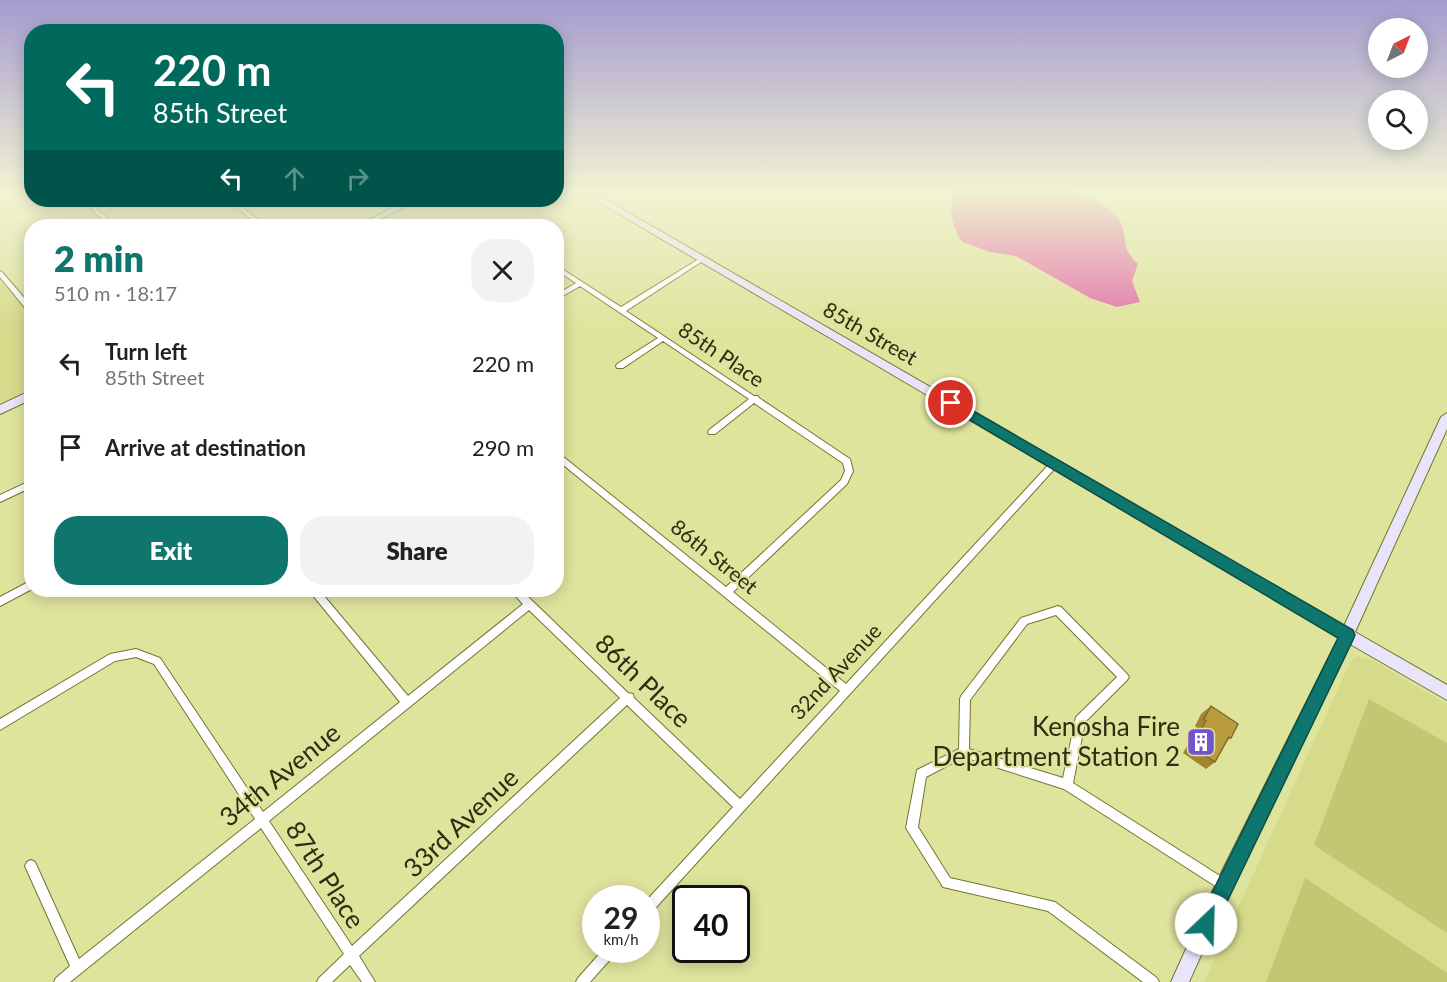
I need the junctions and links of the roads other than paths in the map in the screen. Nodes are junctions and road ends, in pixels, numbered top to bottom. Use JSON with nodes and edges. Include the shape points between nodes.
{"nodes":[{"id":1,"x":662,"y":237,"type":"edge"},
{"id":2,"x":702,"y":260,"type":"junction"},
{"id":3,"x":564,"y":272,"type":"edge"},
{"id":4,"x":0,"y":273,"type":"edge"},
{"id":5,"x":581,"y":283,"type":"junction"},
{"id":6,"x":564,"y":293,"type":"edge"},
{"id":7,"x":24,"y":302,"type":"edge"},
{"id":8,"x":622,"y":310,"type":"junction"},
{"id":9,"x":663,"y":338,"type":"junction"},
{"id":10,"x":620,"y":366,"type":"dead end"},
{"id":11,"x":24,"y":398,"type":"edge"},
{"id":12,"x":755,"y":398,"type":"junction"},
{"id":13,"x":0,"y":410,"type":"edge"},
{"id":14,"x":1447,"y":417,"type":"edge"},
{"id":15,"x":712,"y":432,"type":"dead end"},
{"id":16,"x":564,"y":460,"type":"edge"},
{"id":17,"x":1055,"y":463,"type":"junction"},
{"id":18,"x":24,"y":487,"type":"edge"},
{"id":19,"x":0,"y":499,"type":"edge"},
{"id":20,"x":24,"y":588,"type":"edge"},
{"id":21,"x":727,"y":592,"type":"junction"},
{"id":22,"x":320,"y":597,"type":"edge"},
{"id":23,"x":522,"y":597,"type":"edge"},
{"id":24,"x":0,"y":602,"type":"edge"},
{"id":25,"x":530,"y":604,"type":"junction"},
{"id":26,"x":1347,"y":635,"type":"junction"},
{"id":27,"x":846,"y":690,"type":"junction"},
{"id":28,"x":1447,"y":693,"type":"edge"},
{"id":29,"x":628,"y":698,"type":"junction"},
{"id":30,"x":406,"y":702,"type":"junction"},
{"id":31,"x":0,"y":726,"type":"edge"},
{"id":32,"x":964,"y":752,"type":"junction"},
{"id":33,"x":1067,"y":785,"type":"junction"},
{"id":34,"x":739,"y":806,"type":"junction"},
{"id":35,"x":261,"y":818,"type":"junction"},
{"id":36,"x":31,"y":866,"type":"dead end"},
{"id":37,"x":1224,"y":885,"type":"junction"},
{"id":38,"x":660,"y":894,"type":"edge"},
{"id":39,"x":351,"y":956,"type":"junction"},
{"id":40,"x":599,"y":963,"type":"edge"},
{"id":41,"x":77,"y":969,"type":"junction"},
{"id":42,"x":60,"y":982,"type":"edge"},
{"id":43,"x":323,"y":982,"type":"edge"},
{"id":44,"x":369,"y":982,"type":"edge"},
{"id":45,"x":582,"y":982,"type":"edge"},
{"id":46,"x":1152,"y":982,"type":"edge"},
{"id":47,"x":1180,"y":982,"type":"edge"}],
"edges":[{"from":1,"to":2,"type":"street","name":"85th Street"},
{"from":2,"to":8,"type":"street"},
{"from":2,"to":17,"type":"street","name":"85th Street"},
{"from":3,"to":5,"type":"street","name":"85th Place"},
{"from":4,"to":7,"type":"street"},
{"from":5,"to":6,"type":"street"},
{"from":5,"to":8,"type":"street","name":"85th Place"},
{"from":8,"to":9,"type":"street","name":"85th Place"},
{"from":9,"to":10,"type":"street"},
{"from":9,"to":12,"type":"street","name":"85th Place"},
{"from":11,"to":13,"type":"street"},
{"from":12,"to":15,"type":"street"},
{"from":12,"to":21,"type":"street","name":"85th Place","via":[[847,461],[849,471],[844,482]]},
{"from":14,"to":26,"type":"street"},
{"from":16,"to":21,"type":"street","name":"86th Street"},
{"from":17,"to":26,"type":"street","name":"85th Street"},
{"from":17,"to":27,"type":"street","name":"32nd Avenue"},
{"from":18,"to":19,"type":"street"},
{"from":20,"to":24,"type":"street"},
{"from":21,"to":27,"type":"street","name":"86th Street"},
{"from":22,"to":30,"type":"street"},
{"from":23,"to":25,"type":"street","name":"86th Place"},
{"from":25,"to":29,"type":"street","name":"86th Place"},
{"from":25,"to":30,"type":"street","name":"34th Avenue"},
{"from":26,"to":28,"type":"street","name":"85th Street"},
{"from":26,"to":37,"type":"street"},
{"from":27,"to":34,"type":"street","name":"32nd Avenue"},
{"from":29,"to":34,"type":"street","name":"86th Place"},
{"from":29,"to":39,"type":"street","name":"33rd Avenue"},
{"from":30,"to":35,"type":"street","name":"34th Avenue"},
{"from":31,"to":35,"type":"street","name":"87th Place","via":[[113,657],[136,653],[157,661]]},
{"from":32,"to":33,"type":"street"},
{"from":32,"to":33,"type":"street","via":[[965,699],[1024,621],[1058,610],[1124,677],[1080,720]]},
{"from":32,"to":46,"type":"street","via":[[921,774],[912,828],[947,883],[1050,906]]},
{"from":33,"to":37,"type":"street"},
{"from":34,"to":38,"type":"street","name":"32nd Avenue"},
{"from":35,"to":39,"type":"street","name":"87th Place"},
{"from":35,"to":41,"type":"street","name":"34th Avenue"},
{"from":36,"to":41,"type":"street"},
{"from":37,"to":47,"type":"street"},
{"from":39,"to":43,"type":"street","name":"33rd Avenue"},
{"from":39,"to":44,"type":"street","name":"87th Place"},
{"from":40,"to":45,"type":"street"},
{"from":41,"to":42,"type":"street","name":"34th Avenue"}]}
